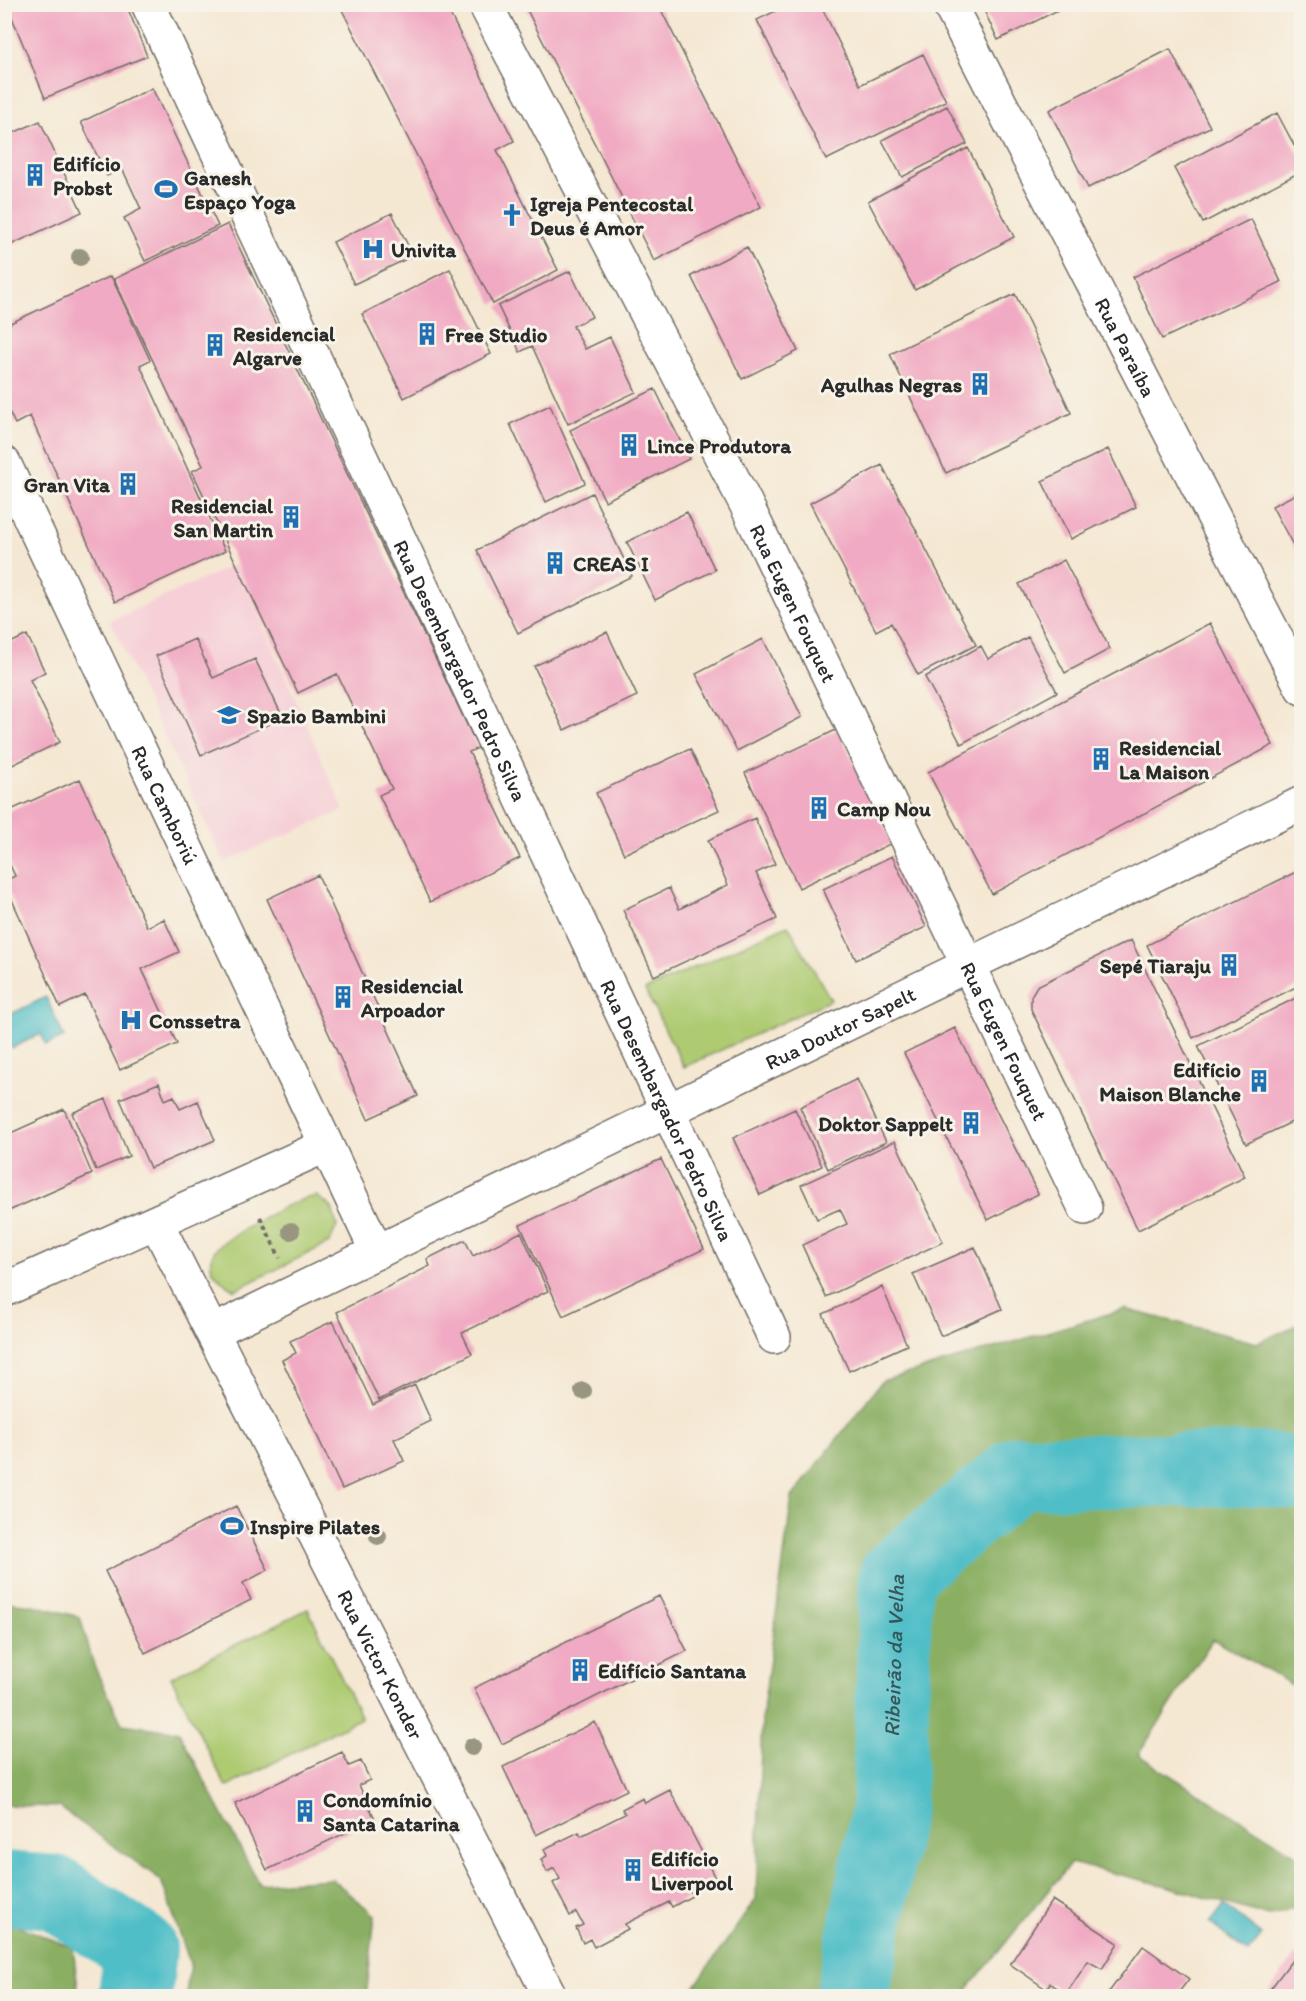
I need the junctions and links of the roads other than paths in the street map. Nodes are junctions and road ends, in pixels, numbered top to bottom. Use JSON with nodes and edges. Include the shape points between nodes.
{"nodes":[{"id":1,"x":148,"y":4,"type":"edge"},
{"id":2,"x":485,"y":4,"type":"edge"},
{"id":3,"x":949,"y":4,"type":"edge"},
{"id":4,"x":4,"y":463,"type":"edge"},
{"id":5,"x":1302,"y":688,"type":"edge"},
{"id":6,"x":1302,"y":803,"type":"edge"},
{"id":7,"x":970,"y":967,"type":"junction"},
{"id":8,"x":666,"y":1110,"type":"junction"},
{"id":9,"x":325,"y":1146,"type":"junction"},
{"id":10,"x":1085,"y":1208,"type":"dead end"},
{"id":11,"x":157,"y":1224,"type":"junction"},
{"id":12,"x":377,"y":1252,"type":"junction"},
{"id":13,"x":4,"y":1290,"type":"edge"},
{"id":14,"x":212,"y":1332,"type":"junction"},
{"id":15,"x":774,"y":1337,"type":"dead end"},
{"id":16,"x":550,"y":1996,"type":"edge"}],
"edges":[{"from":1,"to":8,"type":"street","name":"Rua Desembargador Pedro Silva"},
{"from":2,"to":7,"type":"street","name":"Rua Eugen Fouquet","via":[[746,504]]},
{"from":3,"to":5,"type":"street","name":"Rua Paraíba"},
{"from":4,"to":9,"type":"street","name":"Rua Camboriú"},
{"from":6,"to":7,"type":"street","name":"Rua Doutor Sapelt"},
{"from":7,"to":8,"type":"street","name":"Rua Doutor Sapelt"},
{"from":7,"to":10,"type":"street","name":"Rua Eugen Fouquet"},
{"from":8,"to":12,"type":"street","name":"Rua Doutor Sapelt"},
{"from":8,"to":15,"type":"street","name":"Rua Desembargador Pedro Silva"},
{"from":9,"to":11,"type":"street"},
{"from":9,"to":12,"type":"street","name":"Rua Camboriú"},
{"from":11,"to":13,"type":"street"},
{"from":11,"to":14,"type":"street","name":"Rua Victor Konder"},
{"from":12,"to":14,"type":"street","name":"Rua Doutor Sapelt"},
{"from":14,"to":16,"type":"street","name":"Rua Victor Konder"}]}
